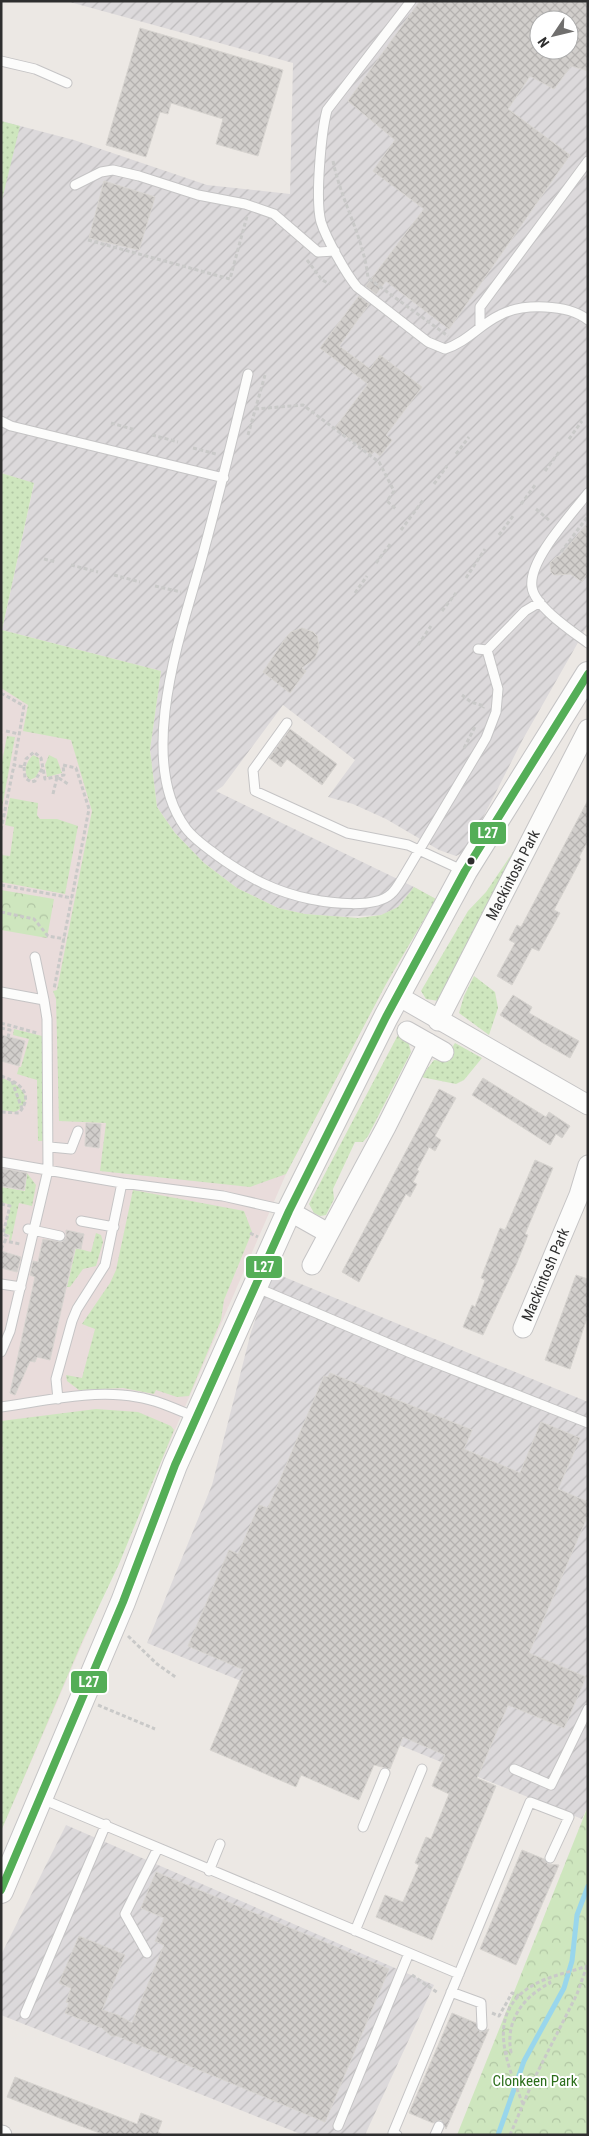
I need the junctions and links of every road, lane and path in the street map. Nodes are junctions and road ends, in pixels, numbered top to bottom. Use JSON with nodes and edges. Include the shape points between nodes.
{"nodes":[{"id":1,"x":411,"y":1,"type":"edge"},
{"id":2,"x":1,"y":61,"type":"edge"},
{"id":3,"x":66,"y":83,"type":"dead end"},
{"id":4,"x":332,"y":153,"type":"dead end"},
{"id":5,"x":588,"y":161,"type":"edge"},
{"id":6,"x":76,"y":185,"type":"dead end"},
{"id":7,"x":254,"y":218,"type":"dead end"},
{"id":8,"x":88,"y":240,"type":"dead end"},
{"id":9,"x":336,"y":250,"type":"junction"},
{"id":10,"x":306,"y":259,"type":"dead end"},
{"id":11,"x":330,"y":284,"type":"dead end"},
{"id":12,"x":588,"y":320,"type":"edge"},
{"id":13,"x":480,"y":327,"type":"junction"},
{"id":14,"x":450,"y":338,"type":"dead end"},
{"id":15,"x":248,"y":374,"type":"dead end"},
{"id":16,"x":255,"y":408,"type":"dead end"},
{"id":17,"x":1,"y":420,"type":"edge"},
{"id":18,"x":582,"y":422,"type":"dead end"},
{"id":19,"x":111,"y":423,"type":"dead end"},
{"id":20,"x":136,"y":430,"type":"dead end"},
{"id":21,"x":152,"y":435,"type":"dead end"},
{"id":22,"x":469,"y":437,"type":"dead end"},
{"id":23,"x":569,"y":439,"type":"dead end"},
{"id":24,"x":178,"y":442,"type":"dead end"},
{"id":25,"x":193,"y":448,"type":"dead end"},
{"id":26,"x":559,"y":452,"type":"dead end"},
{"id":27,"x":456,"y":454,"type":"dead end"},
{"id":28,"x":220,"y":455,"type":"dead end"},
{"id":29,"x":447,"y":466,"type":"dead end"},
{"id":30,"x":545,"y":471,"type":"dead end"},
{"id":31,"x":224,"y":478,"type":"junction"},
{"id":32,"x":434,"y":484,"type":"dead end"},
{"id":33,"x":535,"y":485,"type":"dead end"},
{"id":34,"x":588,"y":493,"type":"edge"},
{"id":35,"x":424,"y":499,"type":"dead end"},
{"id":36,"x":521,"y":504,"type":"dead end"},
{"id":37,"x":536,"y":509,"type":"dead end"},
{"id":38,"x":398,"y":510,"type":"dead end"},
{"id":39,"x":512,"y":516,"type":"dead end"},
{"id":40,"x":588,"y":516,"type":"edge"},
{"id":41,"x":550,"y":520,"type":"dead end"},
{"id":42,"x":401,"y":530,"type":"dead end"},
{"id":43,"x":499,"y":536,"type":"dead end"},
{"id":44,"x":391,"y":543,"type":"dead end"},
{"id":45,"x":486,"y":549,"type":"dead end"},
{"id":46,"x":560,"y":552,"type":"dead end"},
{"id":47,"x":44,"y":559,"type":"dead end"},
{"id":48,"x":56,"y":562,"type":"dead end"},
{"id":49,"x":376,"y":562,"type":"dead end"},
{"id":50,"x":71,"y":565,"type":"dead end"},
{"id":51,"x":98,"y":572,"type":"dead end"},
{"id":52,"x":114,"y":575,"type":"dead end"},
{"id":53,"x":367,"y":576,"type":"dead end"},
{"id":54,"x":466,"y":578,"type":"dead end"},
{"id":55,"x":140,"y":582,"type":"dead end"},
{"id":56,"x":155,"y":586,"type":"dead end"},
{"id":57,"x":182,"y":593,"type":"dead end"},
{"id":58,"x":355,"y":593,"type":"dead end"},
{"id":59,"x":456,"y":593,"type":"dead end"},
{"id":60,"x":540,"y":602,"type":"junction"},
{"id":61,"x":442,"y":611,"type":"dead end"},
{"id":62,"x":431,"y":626,"type":"dead end"},
{"id":63,"x":588,"y":643,"type":"edge"},
{"id":64,"x":418,"y":645,"type":"dead end"},
{"id":65,"x":588,"y":674,"type":"edge"},
{"id":66,"x":1,"y":692,"type":"edge"},
{"id":67,"x":462,"y":695,"type":"dead end"},
{"id":68,"x":484,"y":706,"type":"dead end"},
{"id":69,"x":287,"y":723,"type":"dead end"},
{"id":70,"x":588,"y":729,"type":"edge"},
{"id":71,"x":6,"y":731,"type":"dead end"},
{"id":72,"x":19,"y":734,"type":"junction"},
{"id":73,"x":14,"y":765,"type":"junction"},
{"id":74,"x":24,"y":767,"type":"junction"},
{"id":75,"x":43,"y":767,"type":"junction"},
{"id":76,"x":57,"y":776,"type":"junction"},
{"id":77,"x":68,"y":784,"type":"dead end"},
{"id":78,"x":53,"y":794,"type":"dead end"},
{"id":79,"x":1,"y":830,"type":"edge"},
{"id":80,"x":420,"y":850,"type":"junction"},
{"id":81,"x":465,"y":871,"type":"junction"},
{"id":82,"x":1,"y":885,"type":"edge"},
{"id":83,"x":72,"y":898,"type":"junction"},
{"id":84,"x":1,"y":912,"type":"edge"},
{"id":85,"x":65,"y":939,"type":"junction"},
{"id":86,"x":35,"y":957,"type":"dead end"},
{"id":87,"x":1,"y":992,"type":"edge"},
{"id":88,"x":398,"y":996,"type":"junction"},
{"id":89,"x":44,"y":1000,"type":"junction"},
{"id":90,"x":438,"y":1021,"type":"junction"},
{"id":91,"x":1,"y":1023,"type":"edge"},
{"id":92,"x":1,"y":1028,"type":"edge"},
{"id":93,"x":31,"y":1031,"type":"dead end"},
{"id":94,"x":407,"y":1031,"type":"dead end"},
{"id":95,"x":8,"y":1037,"type":"dead end"},
{"id":96,"x":1,"y":1076,"type":"edge"},
{"id":97,"x":12,"y":1080,"type":"junction"},
{"id":98,"x":588,"y":1105,"type":"edge"},
{"id":99,"x":22,"y":1108,"type":"junction"},
{"id":100,"x":1,"y":1112,"type":"edge"},
{"id":101,"x":78,"y":1131,"type":"dead end"},
{"id":102,"x":50,"y":1147,"type":"junction"},
{"id":103,"x":1,"y":1162,"type":"edge"},
{"id":104,"x":588,"y":1165,"type":"edge"},
{"id":105,"x":48,"y":1170,"type":"junction"},
{"id":106,"x":122,"y":1183,"type":"junction"},
{"id":107,"x":583,"y":1197,"type":"edge"},
{"id":108,"x":1,"y":1204,"type":"edge"},
{"id":109,"x":290,"y":1211,"type":"junction"},
{"id":110,"x":81,"y":1221,"type":"dead end"},
{"id":111,"x":114,"y":1227,"type":"junction"},
{"id":112,"x":31,"y":1229,"type":"junction"},
{"id":113,"x":2,"y":1234,"type":"edge"},
{"id":114,"x":328,"y":1234,"type":"junction"},
{"id":115,"x":60,"y":1236,"type":"dead end"},
{"id":116,"x":5,"y":1241,"type":"junction"},
{"id":117,"x":30,"y":1247,"type":"junction"},
{"id":118,"x":1,"y":1249,"type":"edge"},
{"id":119,"x":312,"y":1265,"type":"dead end"},
{"id":120,"x":1,"y":1284,"type":"edge"},
{"id":121,"x":21,"y":1287,"type":"junction"},
{"id":122,"x":255,"y":1287,"type":"junction"},
{"id":123,"x":523,"y":1328,"type":"dead end"},
{"id":124,"x":1,"y":1352,"type":"edge"},
{"id":125,"x":58,"y":1399,"type":"junction"},
{"id":126,"x":1,"y":1407,"type":"edge"},
{"id":127,"x":196,"y":1417,"type":"junction"},
{"id":128,"x":588,"y":1423,"type":"edge"},
{"id":129,"x":112,"y":1629,"type":"junction"},
{"id":130,"x":177,"y":1678,"type":"dead end"},
{"id":131,"x":83,"y":1698,"type":"junction"},
{"id":132,"x":588,"y":1709,"type":"edge"},
{"id":133,"x":155,"y":1729,"type":"dead end"},
{"id":134,"x":514,"y":1769,"type":"dead end"},
{"id":135,"x":422,"y":1770,"type":"dead end"},
{"id":136,"x":385,"y":1773,"type":"dead end"},
{"id":137,"x":39,"y":1798,"type":"junction"},
{"id":138,"x":106,"y":1824,"type":"junction"},
{"id":139,"x":363,"y":1827,"type":"dead end"},
{"id":140,"x":220,"y":1844,"type":"dead end"},
{"id":141,"x":158,"y":1848,"type":"junction"},
{"id":142,"x":550,"y":1858,"type":"dead end"},
{"id":143,"x":209,"y":1871,"type":"junction"},
{"id":144,"x":1,"y":1891,"type":"edge"},
{"id":145,"x":355,"y":1931,"type":"junction"},
{"id":146,"x":147,"y":1953,"type":"dead end"},
{"id":147,"x":409,"y":1953,"type":"junction"},
{"id":148,"x":587,"y":1964,"type":"edge"},
{"id":149,"x":409,"y":1973,"type":"dead end"},
{"id":150,"x":458,"y":1974,"type":"junction"},
{"id":151,"x":550,"y":1977,"type":"junction"},
{"id":152,"x":437,"y":1991,"type":"dead end"},
{"id":153,"x":451,"y":1992,"type":"junction"},
{"id":154,"x":519,"y":1996,"type":"junction"},
{"id":155,"x":490,"y":2012,"type":"dead end"},
{"id":156,"x":25,"y":2014,"type":"dead end"},
{"id":157,"x":482,"y":2026,"type":"dead end"},
{"id":158,"x":504,"y":2054,"type":"junction"},
{"id":159,"x":523,"y":2104,"type":"junction"},
{"id":160,"x":338,"y":2126,"type":"dead end"},
{"id":161,"x":439,"y":2126,"type":"dead end"},
{"id":162,"x":398,"y":2135,"type":"edge"},
{"id":163,"x":435,"y":2135,"type":"edge"},
{"id":164,"x":510,"y":2135,"type":"edge"}],
"edges":[{"from":1,"to":9,"type":"lane","via":[[327,110],[322,132],[320,208],[321,222]]},
{"from":2,"to":3,"type":"lane"},
{"from":4,"to":14,"type":"path","via":[[338,182],[366,262],[368,278]]},
{"from":5,"to":13,"type":"lane","via":[[480,307]]},
{"from":6,"to":9,"type":"lane","via":[[101,172],[113,170],[139,176],[274,214],[318,252]]},
{"from":7,"to":8,"type":"path","via":[[247,216],[230,279]]},
{"from":9,"to":13,"type":"lane","via":[[357,287],[428,342],[445,349],[460,344]]},
{"from":10,"to":11,"type":"path","via":[[322,280]]},
{"from":12,"to":13,"type":"lane","via":[[580,314],[542,306],[501,314]]},
{"from":15,"to":31,"type":"lane"},
{"from":16,"to":38,"type":"path","via":[[303,405],[327,422],[379,462],[394,491],[387,501]]},
{"from":17,"to":31,"type":"lane","via":[[11,426]]},
{"from":18,"to":23,"type":"path"},
{"from":19,"to":20,"type":"path"},
{"from":21,"to":24,"type":"path"},
{"from":22,"to":27,"type":"path"},
{"from":25,"to":28,"type":"path"},
{"from":26,"to":30,"type":"path"},
{"from":29,"to":32,"type":"path"},
{"from":31,"to":80,"type":"lane","via":[[171,671],[165,721],[162,765],[170,798],[185,828],[243,873],[283,894],[327,902],[369,903],[390,895]]},
{"from":33,"to":36,"type":"path"},
{"from":34,"to":60,"type":"lane","via":[[537,561],[532,589]]},
{"from":35,"to":42,"type":"path"},
{"from":37,"to":41,"type":"path"},
{"from":39,"to":43,"type":"path"},
{"from":40,"to":46,"type":"path"},
{"from":44,"to":49,"type":"path"},
{"from":45,"to":54,"type":"path"},
{"from":47,"to":48,"type":"path"},
{"from":50,"to":51,"type":"path"},
{"from":52,"to":55,"type":"path"},
{"from":53,"to":58,"type":"path"},
{"from":56,"to":57,"type":"path"},
{"from":59,"to":61,"type":"path"},
{"from":60,"to":63,"type":"lane","via":[[560,623]]},
{"from":60,"to":80,"type":"lane","via":[[525,611],[482,650],[498,689],[496,712],[486,738]]},
{"from":62,"to":64,"type":"path"},
{"from":65,"to":81,"type":"street"},
{"from":66,"to":72,"type":"path","via":[[24,706]]},
{"from":67,"to":68,"type":"path"},
{"from":69,"to":80,"type":"lane","via":[[253,770],[255,792],[347,833],[371,836]]},
{"from":70,"to":90,"type":"street","name":"Mackintosh Park"},
{"from":71,"to":72,"type":"path"},
{"from":72,"to":73,"type":"path"},
{"from":73,"to":74,"type":"path"},
{"from":73,"to":79,"type":"path"},
{"from":74,"to":75,"type":"path","via":[[30,752],[39,755]]},
{"from":74,"to":75,"type":"path","via":[[26,781],[34,784]]},
{"from":75,"to":76,"type":"path","via":[[45,779]]},
{"from":76,"to":77,"type":"path"},
{"from":76,"to":78,"type":"path"},
{"from":76,"to":83,"type":"path","via":[[64,775],[63,765],[76,768],[89,809]]},
{"from":80,"to":81,"type":"lane"},
{"from":81,"to":88,"type":"street"},
{"from":82,"to":83,"type":"path"},
{"from":83,"to":85,"type":"path"},
{"from":84,"to":85,"type":"path","via":[[34,919],[48,936]]},
{"from":85,"to":89,"type":"path","via":[[56,989]]},
{"from":86,"to":89,"type":"lane"},
{"from":87,"to":89,"type":"lane"},
{"from":88,"to":90,"type":"street"},
{"from":88,"to":109,"type":"street"},
{"from":89,"to":102,"type":"lane"},
{"from":90,"to":98,"type":"street"},
{"from":91,"to":93,"type":"path"},
{"from":92,"to":95,"type":"path","via":[[10,1030]]},
{"from":94,"to":114,"type":"street","via":[[436,1047],[386,1127]]},
{"from":96,"to":97,"type":"path"},
{"from":97,"to":99,"type":"path"},
{"from":97,"to":99,"type":"path","via":[[21,1085],[26,1094]]},
{"from":99,"to":100,"type":"path","via":[[14,1114]]},
{"from":101,"to":102,"type":"lane","via":[[71,1149]]},
{"from":102,"to":105,"type":"lane"},
{"from":103,"to":105,"type":"lane"},
{"from":104,"to":107,"type":"street","name":"Mackintosh Park"},
{"from":105,"to":106,"type":"lane"},
{"from":105,"to":112,"type":"lane"},
{"from":106,"to":109,"type":"lane","via":[[223,1196]]},
{"from":106,"to":111,"type":"lane"},
{"from":107,"to":123,"type":"street","name":"Mackintosh Park"},
{"from":108,"to":113,"type":"path","via":[[10,1206]]},
{"from":109,"to":114,"type":"street"},
{"from":109,"to":122,"type":"street"},
{"from":110,"to":111,"type":"lane"},
{"from":111,"to":125,"type":"lane","via":[[105,1265],[87,1288],[74,1315],[70,1343],[56,1379]]},
{"from":112,"to":115,"type":"lane"},
{"from":112,"to":117,"type":"lane"},
{"from":113,"to":116,"type":"path","via":[[7,1236]]},
{"from":114,"to":119,"type":"street"},
{"from":116,"to":117,"type":"path"},
{"from":116,"to":118,"type":"path"},
{"from":117,"to":121,"type":"lane"},
{"from":120,"to":121,"type":"lane"},
{"from":121,"to":124,"type":"lane"},
{"from":122,"to":127,"type":"street"},
{"from":122,"to":128,"type":"lane","via":[[319,1316]]},
{"from":125,"to":126,"type":"lane"},
{"from":125,"to":127,"type":"lane","via":[[118,1394],[148,1399]]},
{"from":127,"to":129,"type":"street"},
{"from":129,"to":130,"type":"path","via":[[127,1635]]},
{"from":129,"to":131,"type":"street"},
{"from":131,"to":133,"type":"path"},
{"from":131,"to":137,"type":"street"},
{"from":132,"to":134,"type":"lane","via":[[551,1785]]},
{"from":135,"to":145,"type":"lane"},
{"from":136,"to":139,"type":"lane"},
{"from":137,"to":138,"type":"lane"},
{"from":137,"to":144,"type":"street"},
{"from":138,"to":141,"type":"lane"},
{"from":138,"to":156,"type":"lane"},
{"from":140,"to":143,"type":"lane"},
{"from":141,"to":143,"type":"lane"},
{"from":141,"to":146,"type":"lane","via":[[125,1914]]},
{"from":142,"to":150,"type":"lane","via":[[569,1817],[530,1802]]},
{"from":143,"to":145,"type":"lane"},
{"from":145,"to":147,"type":"lane"},
{"from":147,"to":150,"type":"lane"},
{"from":147,"to":160,"type":"lane"},
{"from":148,"to":151,"type":"path"},
{"from":148,"to":159,"type":"path","via":[[578,1994]]},
{"from":149,"to":152,"type":"path"},
{"from":150,"to":153,"type":"lane"},
{"from":151,"to":154,"type":"path"},
{"from":151,"to":158,"type":"path","via":[[550,1983],[531,1995],[517,2012],[510,2032],[511,2052]]},
{"from":153,"to":157,"type":"lane","via":[[481,2003]]},
{"from":153,"to":162,"type":"lane","via":[[394,2133]]},
{"from":154,"to":155,"type":"path","via":[[512,1993],[499,2016]]},
{"from":154,"to":158,"type":"path","via":[[505,2020]]},
{"from":158,"to":159,"type":"path"},
{"from":159,"to":164,"type":"path"},
{"from":161,"to":163,"type":"lane"}]}
